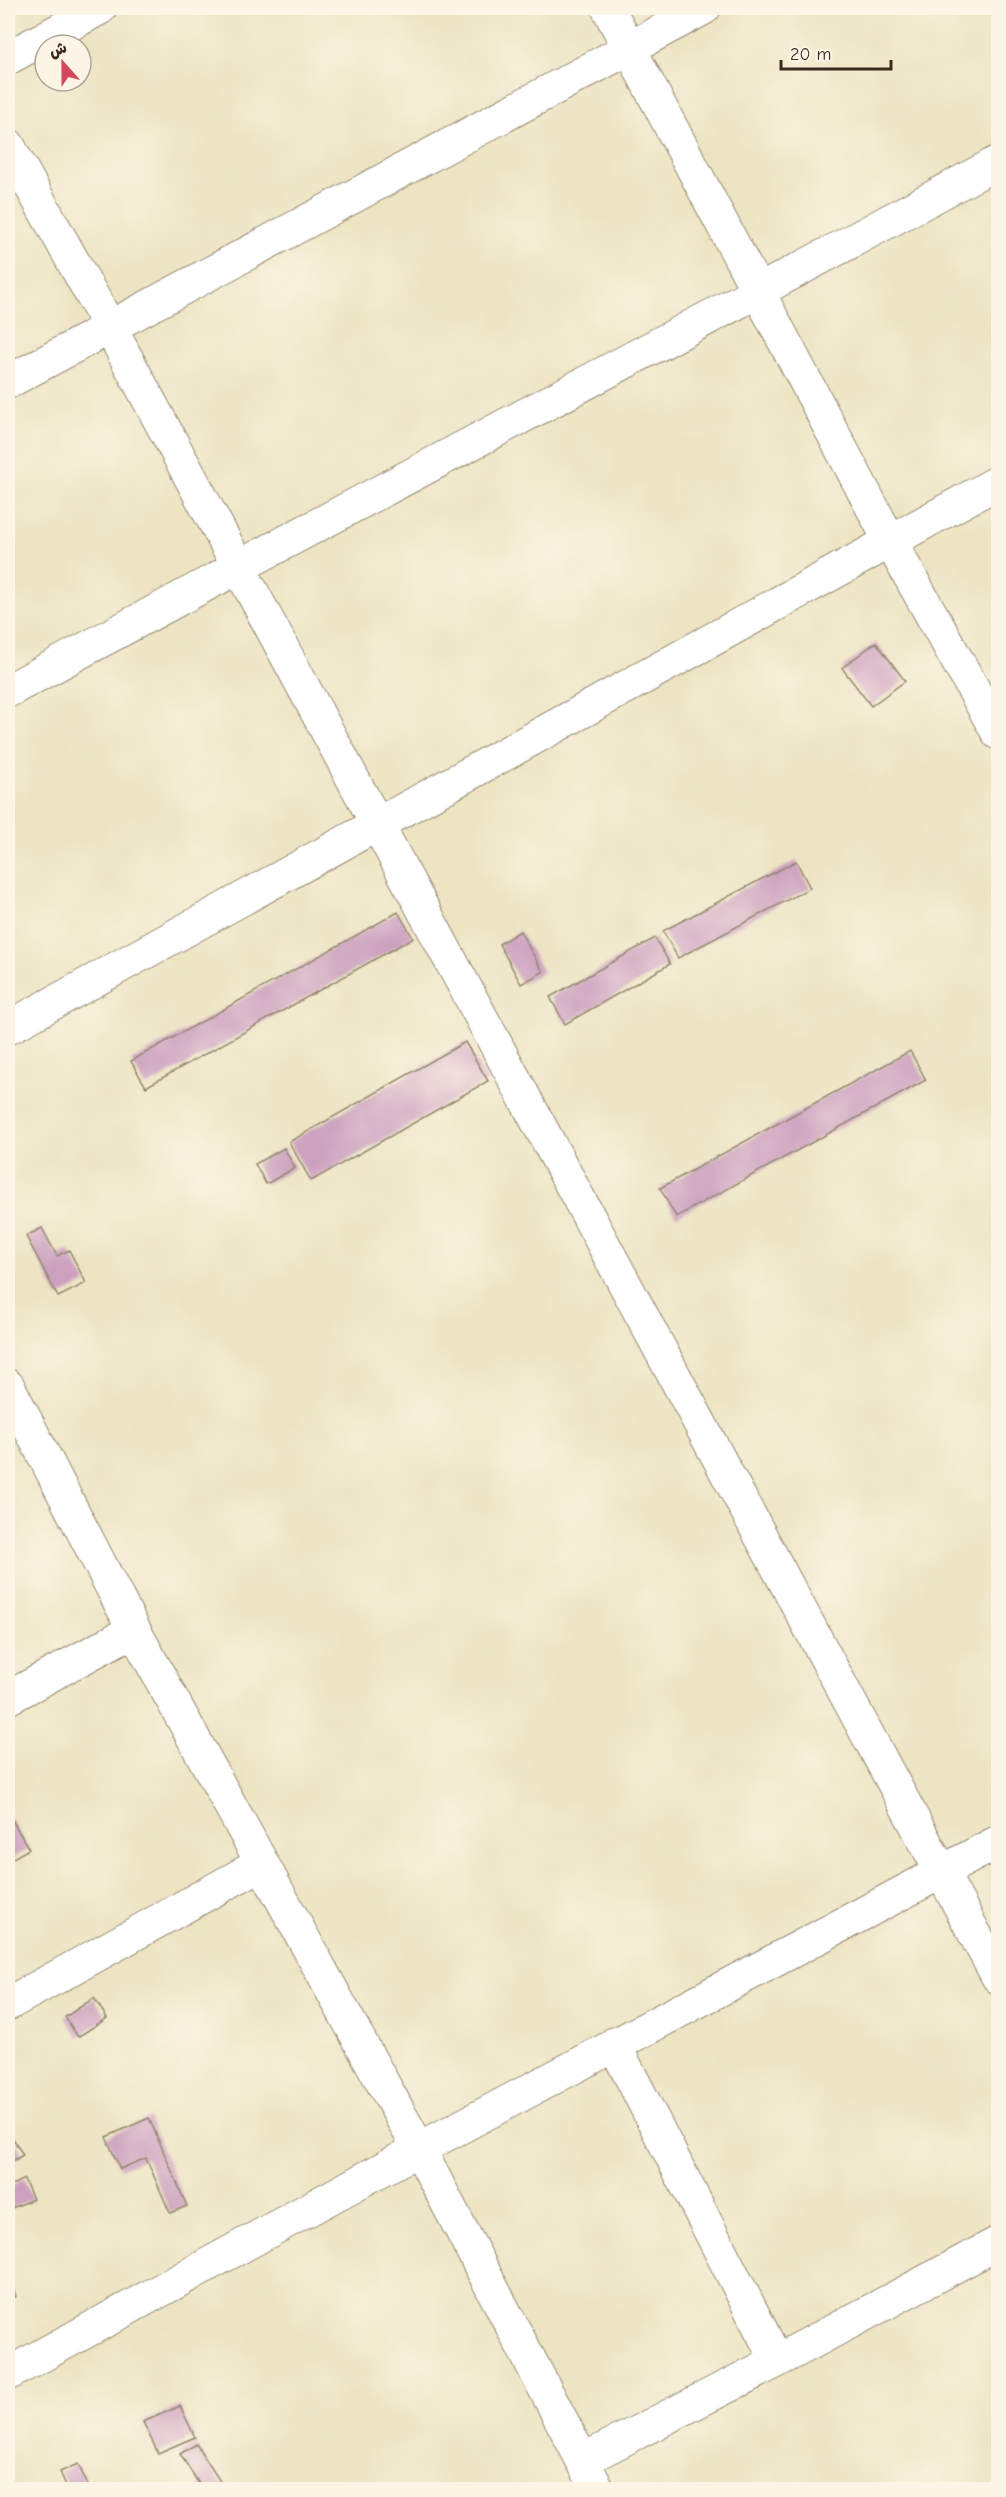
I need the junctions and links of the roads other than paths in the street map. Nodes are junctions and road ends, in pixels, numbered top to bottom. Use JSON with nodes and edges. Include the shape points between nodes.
{"nodes":[{"id":1,"x":100,"y":8,"type":"edge"},
{"id":2,"x":608,"y":8,"type":"edge"},
{"id":3,"x":705,"y":8,"type":"edge"},
{"id":4,"x":630,"y":48,"type":"junction"},
{"id":5,"x":8,"y":58,"type":"edge"},
{"id":6,"x":8,"y":145,"type":"edge"},
{"id":7,"x":999,"y":162,"type":"edge"},
{"id":8,"x":758,"y":293,"type":"junction"},
{"id":9,"x":109,"y":326,"type":"junction"},
{"id":10,"x":8,"y":382,"type":"edge"},
{"id":11,"x":999,"y":482,"type":"edge"},
{"id":12,"x":890,"y":541,"type":"junction"},
{"id":13,"x":237,"y":566,"type":"junction"},
{"id":14,"x":8,"y":691,"type":"edge"},
{"id":15,"x":999,"y":733,"type":"edge"},
{"id":16,"x":376,"y":825,"type":"junction"},
{"id":17,"x":8,"y":1028,"type":"edge"},
{"id":18,"x":8,"y":1386,"type":"edge"},
{"id":19,"x":134,"y":1630,"type":"junction"},
{"id":20,"x":8,"y":1698,"type":"edge"},
{"id":21,"x":999,"y":1842,"type":"edge"},
{"id":22,"x":261,"y":1864,"type":"junction"},
{"id":23,"x":942,"y":1871,"type":"junction"},
{"id":24,"x":999,"y":1977,"type":"edge"},
{"id":25,"x":8,"y":2004,"type":"edge"},
{"id":26,"x":614,"y":2044,"type":"junction"},
{"id":27,"x":418,"y":2149,"type":"junction"},
{"id":28,"x":999,"y":2243,"type":"edge"},
{"id":29,"x":777,"y":2361,"type":"junction"},
{"id":30,"x":8,"y":2374,"type":"edge"},
{"id":31,"x":583,"y":2460,"type":"junction"},
{"id":32,"x":598,"y":2490,"type":"edge"}],
"edges":[{"from":1,"to":5,"type":"street"},
{"from":2,"to":4,"type":"street"},
{"from":3,"to":4,"type":"street"},
{"from":4,"to":8,"type":"street"},
{"from":4,"to":9,"type":"street"},
{"from":6,"to":9,"type":"street"},
{"from":7,"to":8,"type":"street"},
{"from":8,"to":12,"type":"street"},
{"from":8,"to":13,"type":"street"},
{"from":9,"to":10,"type":"street"},
{"from":9,"to":13,"type":"street"},
{"from":11,"to":12,"type":"street"},
{"from":12,"to":15,"type":"street"},
{"from":12,"to":16,"type":"street"},
{"from":13,"to":14,"type":"street"},
{"from":13,"to":16,"type":"street"},
{"from":16,"to":17,"type":"street"},
{"from":16,"to":23,"type":"street"},
{"from":18,"to":19,"type":"street"},
{"from":19,"to":20,"type":"street"},
{"from":19,"to":22,"type":"street"},
{"from":21,"to":23,"type":"street"},
{"from":22,"to":25,"type":"street"},
{"from":22,"to":27,"type":"street"},
{"from":23,"to":24,"type":"street"},
{"from":23,"to":26,"type":"street"},
{"from":26,"to":27,"type":"street"},
{"from":26,"to":29,"type":"street"},
{"from":27,"to":30,"type":"street"},
{"from":27,"to":31,"type":"street"},
{"from":28,"to":29,"type":"street"},
{"from":29,"to":31,"type":"street"},
{"from":31,"to":32,"type":"street"}]}
